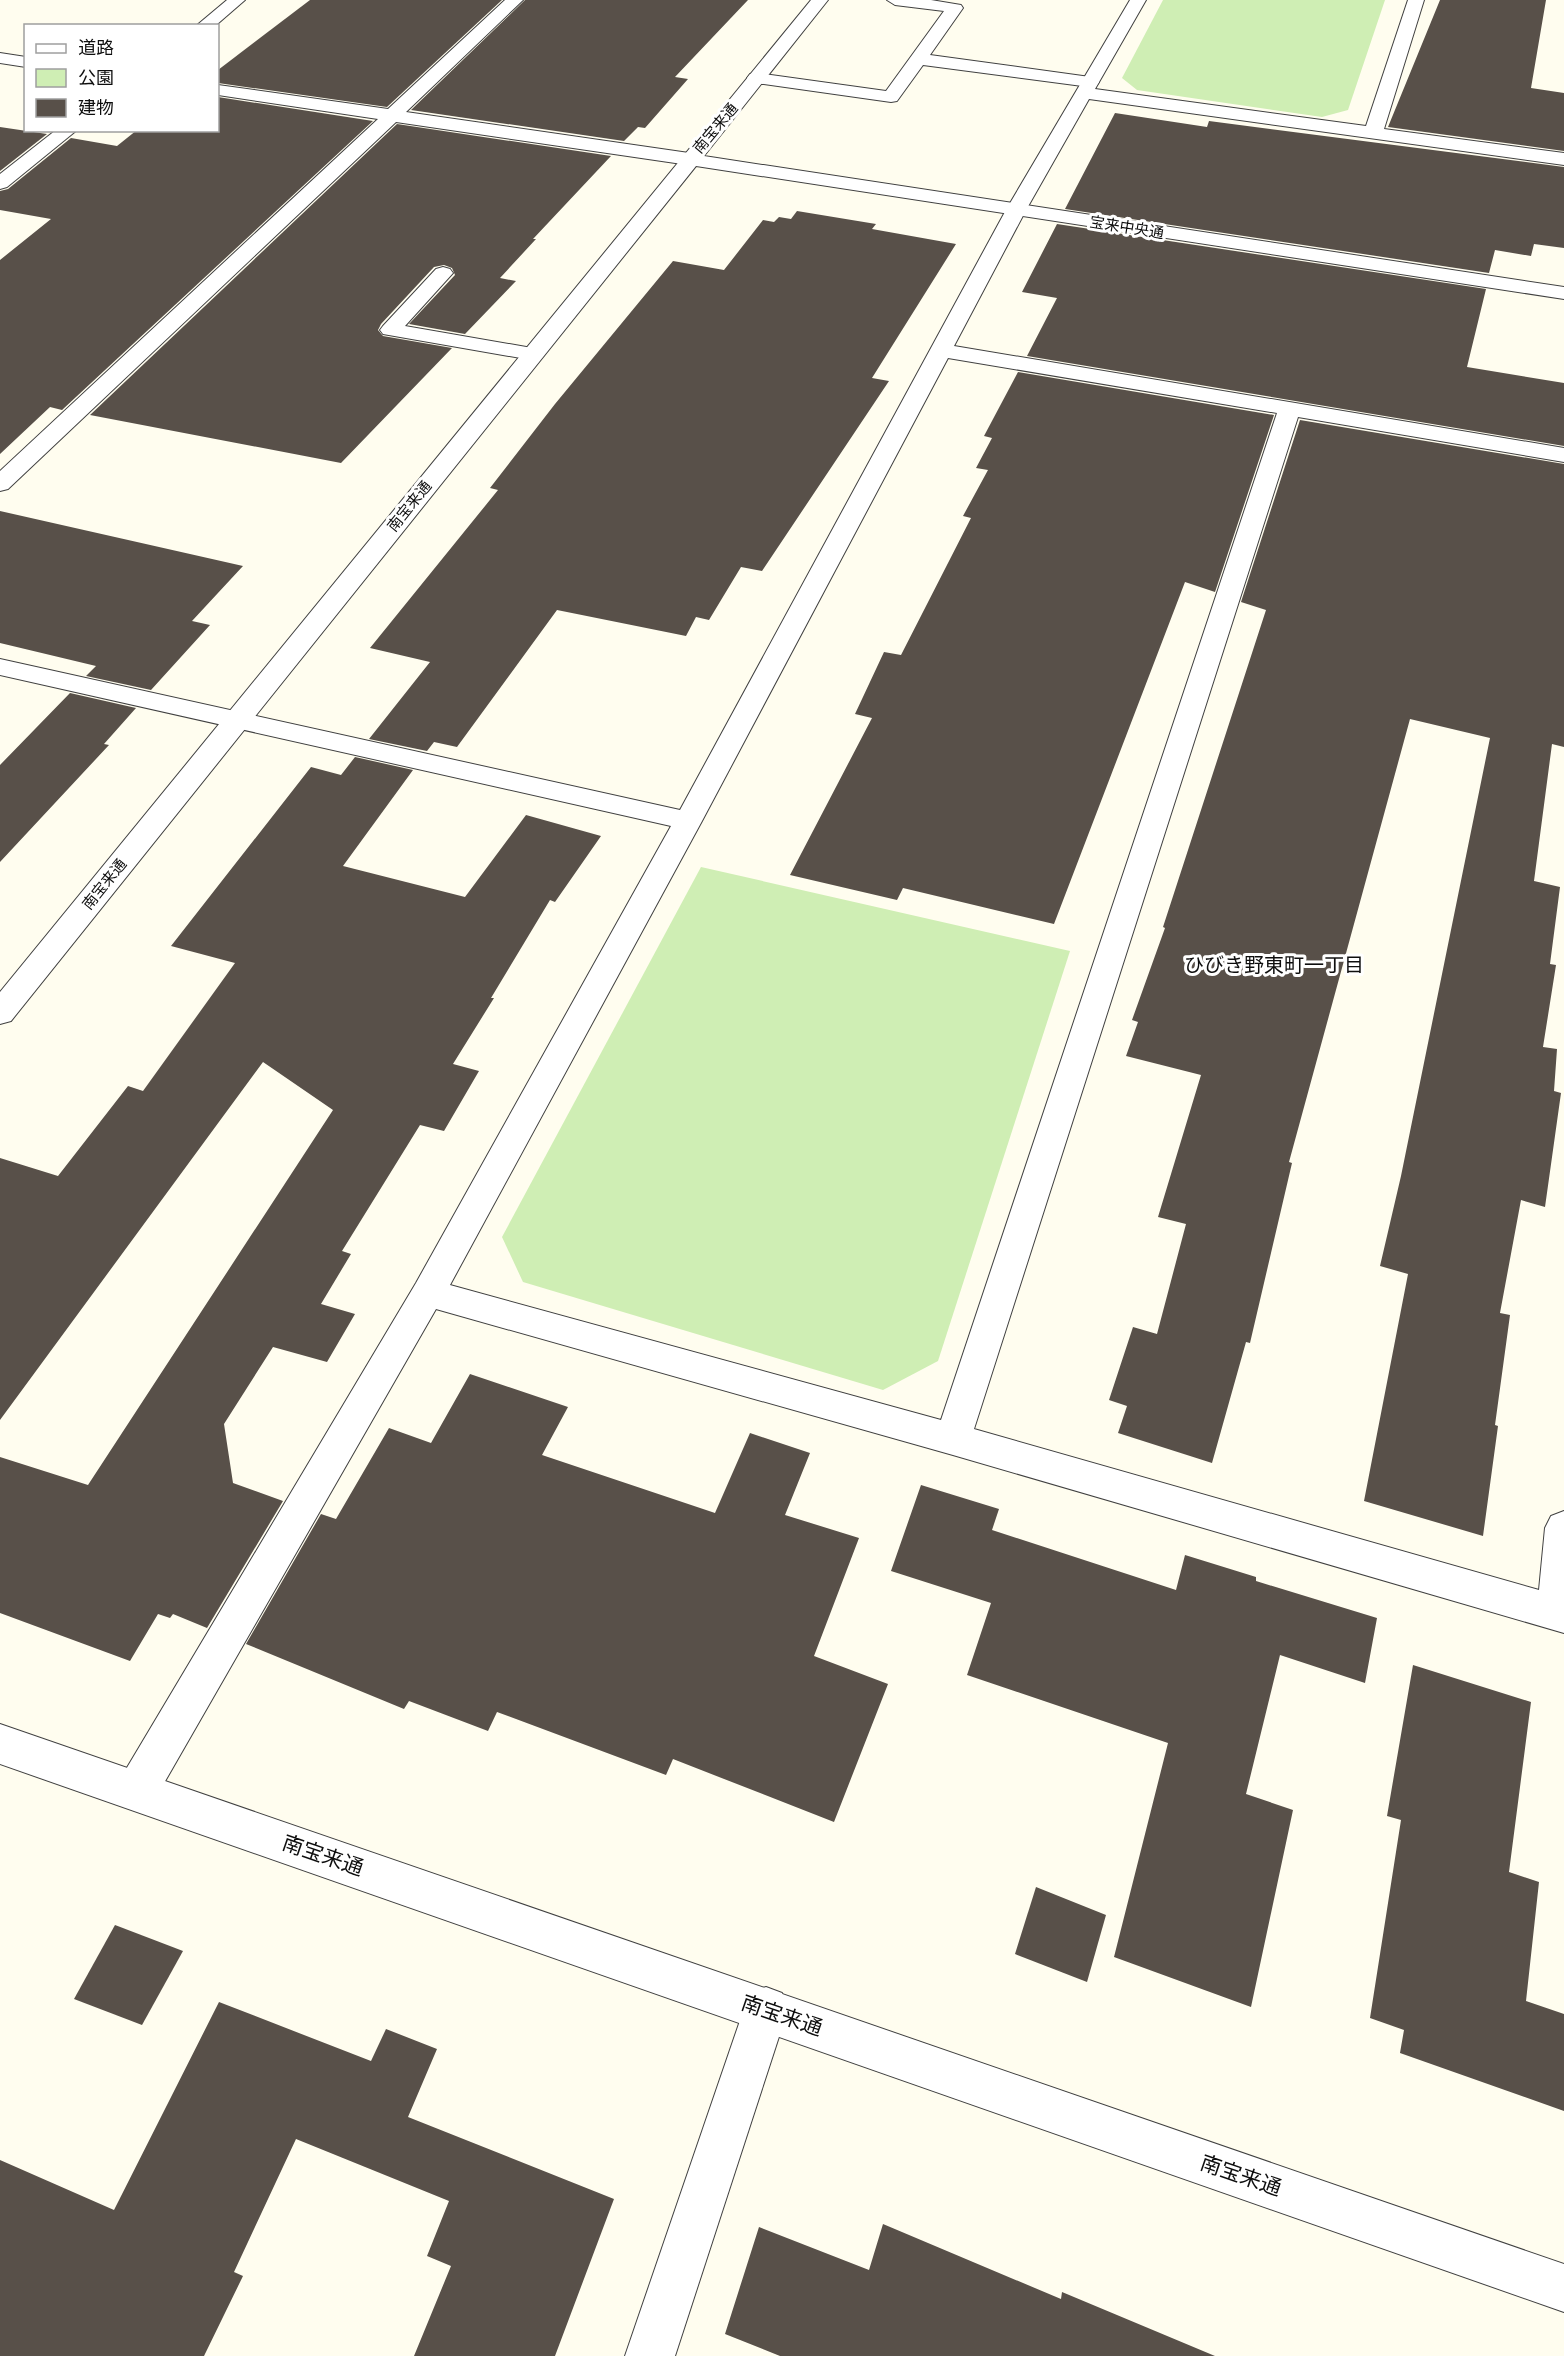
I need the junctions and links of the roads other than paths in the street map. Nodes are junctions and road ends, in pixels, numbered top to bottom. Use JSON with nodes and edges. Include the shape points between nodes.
{"nodes":[{"id":1,"x":237,"y":0,"type":"edge"},
{"id":2,"x":515,"y":0,"type":"edge"},
{"id":3,"x":820,"y":0,"type":"edge"},
{"id":4,"x":895,"y":0,"type":"edge"},
{"id":5,"x":1138,"y":0,"type":"edge"},
{"id":6,"x":1416,"y":0,"type":"edge"},
{"id":7,"x":958,"y":4,"type":"edge"},
{"id":8,"x":207,"y":24,"type":"edge"},
{"id":9,"x":0,"y":58,"type":"edge"},
{"id":10,"x":919,"y":59,"type":"junction"},
{"id":11,"x":24,"y":62,"type":"edge"},
{"id":12,"x":756,"y":78,"type":"junction"},
{"id":13,"x":1087,"y":88,"type":"junction"},
{"id":14,"x":219,"y":90,"type":"edge"},
{"id":15,"x":392,"y":116,"type":"junction"},
{"id":16,"x":65,"y":132,"type":"edge"},
{"id":17,"x":1373,"y":133,"type":"junction"},
{"id":18,"x":689,"y":159,"type":"junction"},
{"id":19,"x":1564,"y":159,"type":"edge"},
{"id":20,"x":0,"y":183,"type":"edge"},
{"id":21,"x":1016,"y":210,"type":"junction"},
{"id":22,"x":443,"y":273,"type":"dead end"},
{"id":23,"x":1564,"y":293,"type":"edge"},
{"id":24,"x":940,"y":350,"type":"junction"},
{"id":25,"x":532,"y":354,"type":"junction"},
{"id":26,"x":1290,"y":408,"type":"junction"},
{"id":27,"x":1564,"y":455,"type":"edge"},
{"id":28,"x":0,"y":484,"type":"edge"},
{"id":29,"x":0,"y":667,"type":"edge"},
{"id":30,"x":236,"y":720,"type":"junction"},
{"id":31,"x":687,"y":821,"type":"junction"},
{"id":32,"x":0,"y":1012,"type":"edge"},
{"id":33,"x":428,"y":1293,"type":"junction"},
{"id":34,"x":953,"y":1439,"type":"junction"},
{"id":35,"x":1564,"y":1528,"type":"edge"},
{"id":36,"x":1560,"y":1614,"type":"edge"},
{"id":37,"x":0,"y":1744,"type":"edge"},
{"id":38,"x":137,"y":1790,"type":"junction"},
{"id":39,"x":766,"y":2009,"type":"junction"},
{"id":40,"x":1564,"y":2288,"type":"edge"},
{"id":41,"x":650,"y":2356,"type":"edge"}],
"edges":[{"from":1,"to":8,"type":"street"},
{"from":2,"to":15,"type":"street"},
{"from":3,"to":12,"type":"street","name":"南宝来通"},
{"from":4,"to":7,"type":"lane"},
{"from":5,"to":13,"type":"street"},
{"from":6,"to":17,"type":"street"},
{"from":7,"to":10,"type":"lane"},
{"from":9,"to":11,"type":"street"},
{"from":10,"to":12,"type":"lane","via":[[891,98]]},
{"from":10,"to":13,"type":"lane"},
{"from":12,"to":18,"type":"street","name":"南宝来通"},
{"from":13,"to":17,"type":"street"},
{"from":13,"to":21,"type":"street"},
{"from":14,"to":15,"type":"street","name":"宝来中央通"},
{"from":15,"to":18,"type":"street","name":"宝来中央通"},
{"from":15,"to":28,"type":"street"},
{"from":16,"to":20,"type":"street"},
{"from":17,"to":19,"type":"street"},
{"from":18,"to":21,"type":"street","name":"宝来中央通"},
{"from":18,"to":25,"type":"street","name":"南宝来通"},
{"from":21,"to":23,"type":"street","name":"宝来中央通"},
{"from":21,"to":24,"type":"street"},
{"from":22,"to":25,"type":"lane","via":[[390,330]]},
{"from":24,"to":26,"type":"street"},
{"from":24,"to":31,"type":"street"},
{"from":25,"to":30,"type":"street","name":"南宝来通"},
{"from":26,"to":27,"type":"street"},
{"from":26,"to":34,"type":"street"},
{"from":29,"to":30,"type":"street"},
{"from":30,"to":31,"type":"street"},
{"from":30,"to":32,"type":"street","name":"南宝来通"},
{"from":31,"to":33,"type":"street"},
{"from":33,"to":34,"type":"street"},
{"from":33,"to":38,"type":"street"},
{"from":34,"to":36,"type":"street"},
{"from":35,"to":36,"type":"street"},
{"from":37,"to":38,"type":"street","name":"南宝来通"},
{"from":38,"to":39,"type":"street","name":"南宝来通"},
{"from":39,"to":40,"type":"street","name":"南宝来通"},
{"from":39,"to":41,"type":"street"}]}
